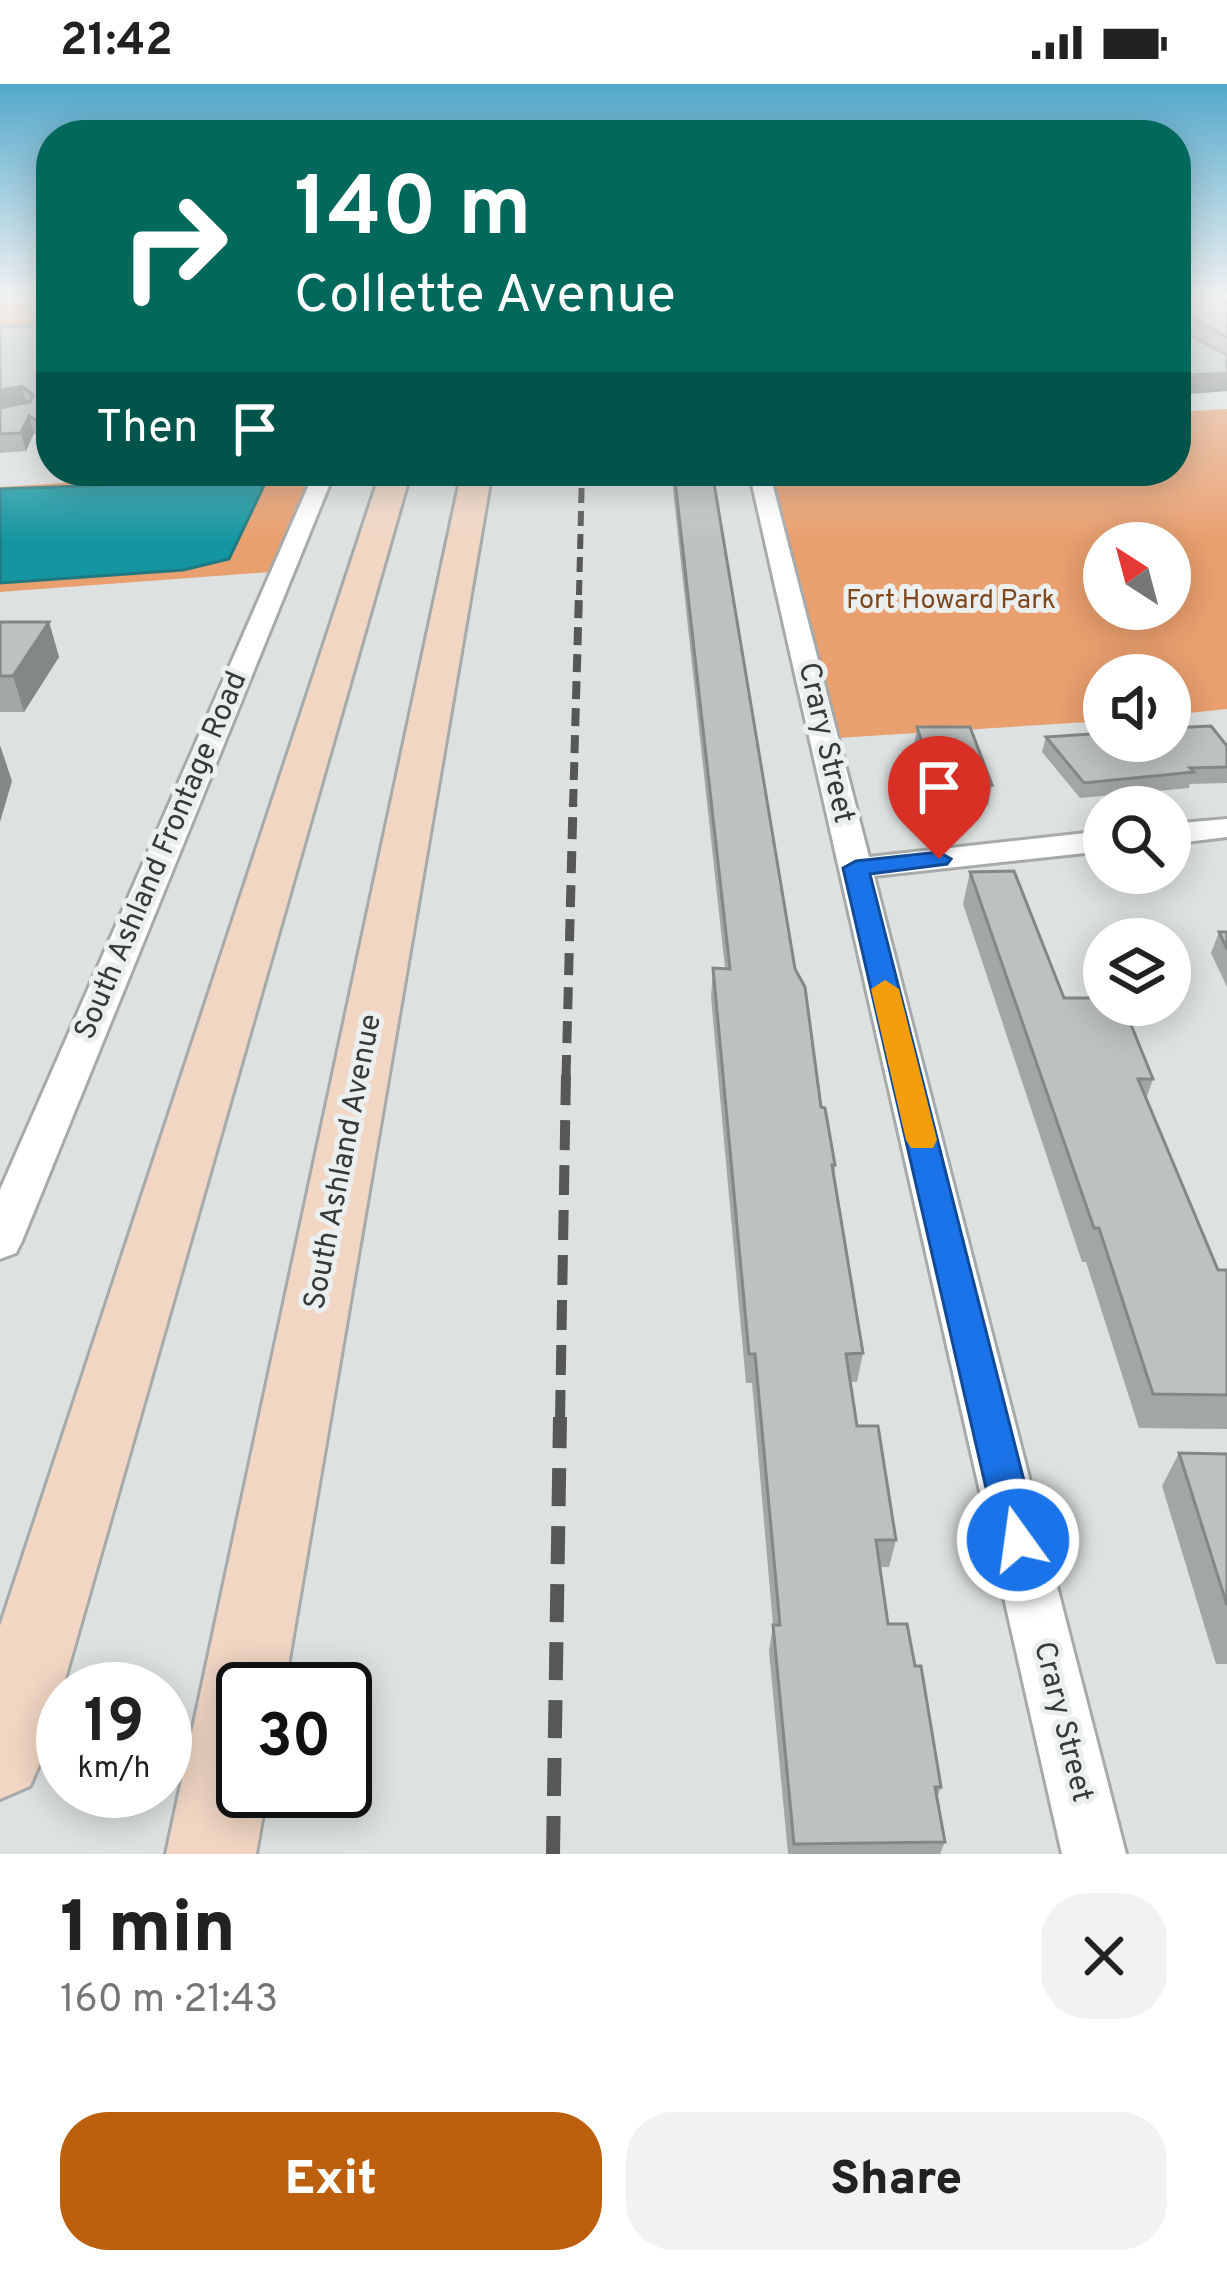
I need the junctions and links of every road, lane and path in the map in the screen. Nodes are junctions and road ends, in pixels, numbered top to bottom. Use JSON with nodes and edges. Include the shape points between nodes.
{"nodes":[{"id":1,"x":319,"y":486,"type":"edge"},
{"id":2,"x":391,"y":486,"type":"edge"},
{"id":3,"x":474,"y":486,"type":"edge"},
{"id":4,"x":763,"y":486,"type":"edge"},
{"id":5,"x":1227,"y":828,"type":"edge"},
{"id":6,"x":1191,"y":832,"type":"edge"},
{"id":7,"x":1083,"y":843,"type":"edge"},
{"id":8,"x":856,"y":868,"type":"junction"},
{"id":9,"x":0,"y":1241,"type":"edge"},
{"id":10,"x":0,"y":1756,"type":"edge"},
{"id":11,"x":211,"y":1854,"type":"edge"},
{"id":12,"x":1094,"y":1854,"type":"edge"}],
"edges":[{"from":1,"to":9,"type":"street","name":"South Ashland Frontage Road"},
{"from":2,"to":10,"type":"main road"},
{"from":3,"to":11,"type":"main road","name":"South Ashland Avenue"},
{"from":4,"to":8,"type":"street","name":"Crary Street"},
{"from":5,"to":6,"type":"street"},
{"from":7,"to":8,"type":"street"},
{"from":8,"to":12,"type":"street","name":"Crary Street"}]}
